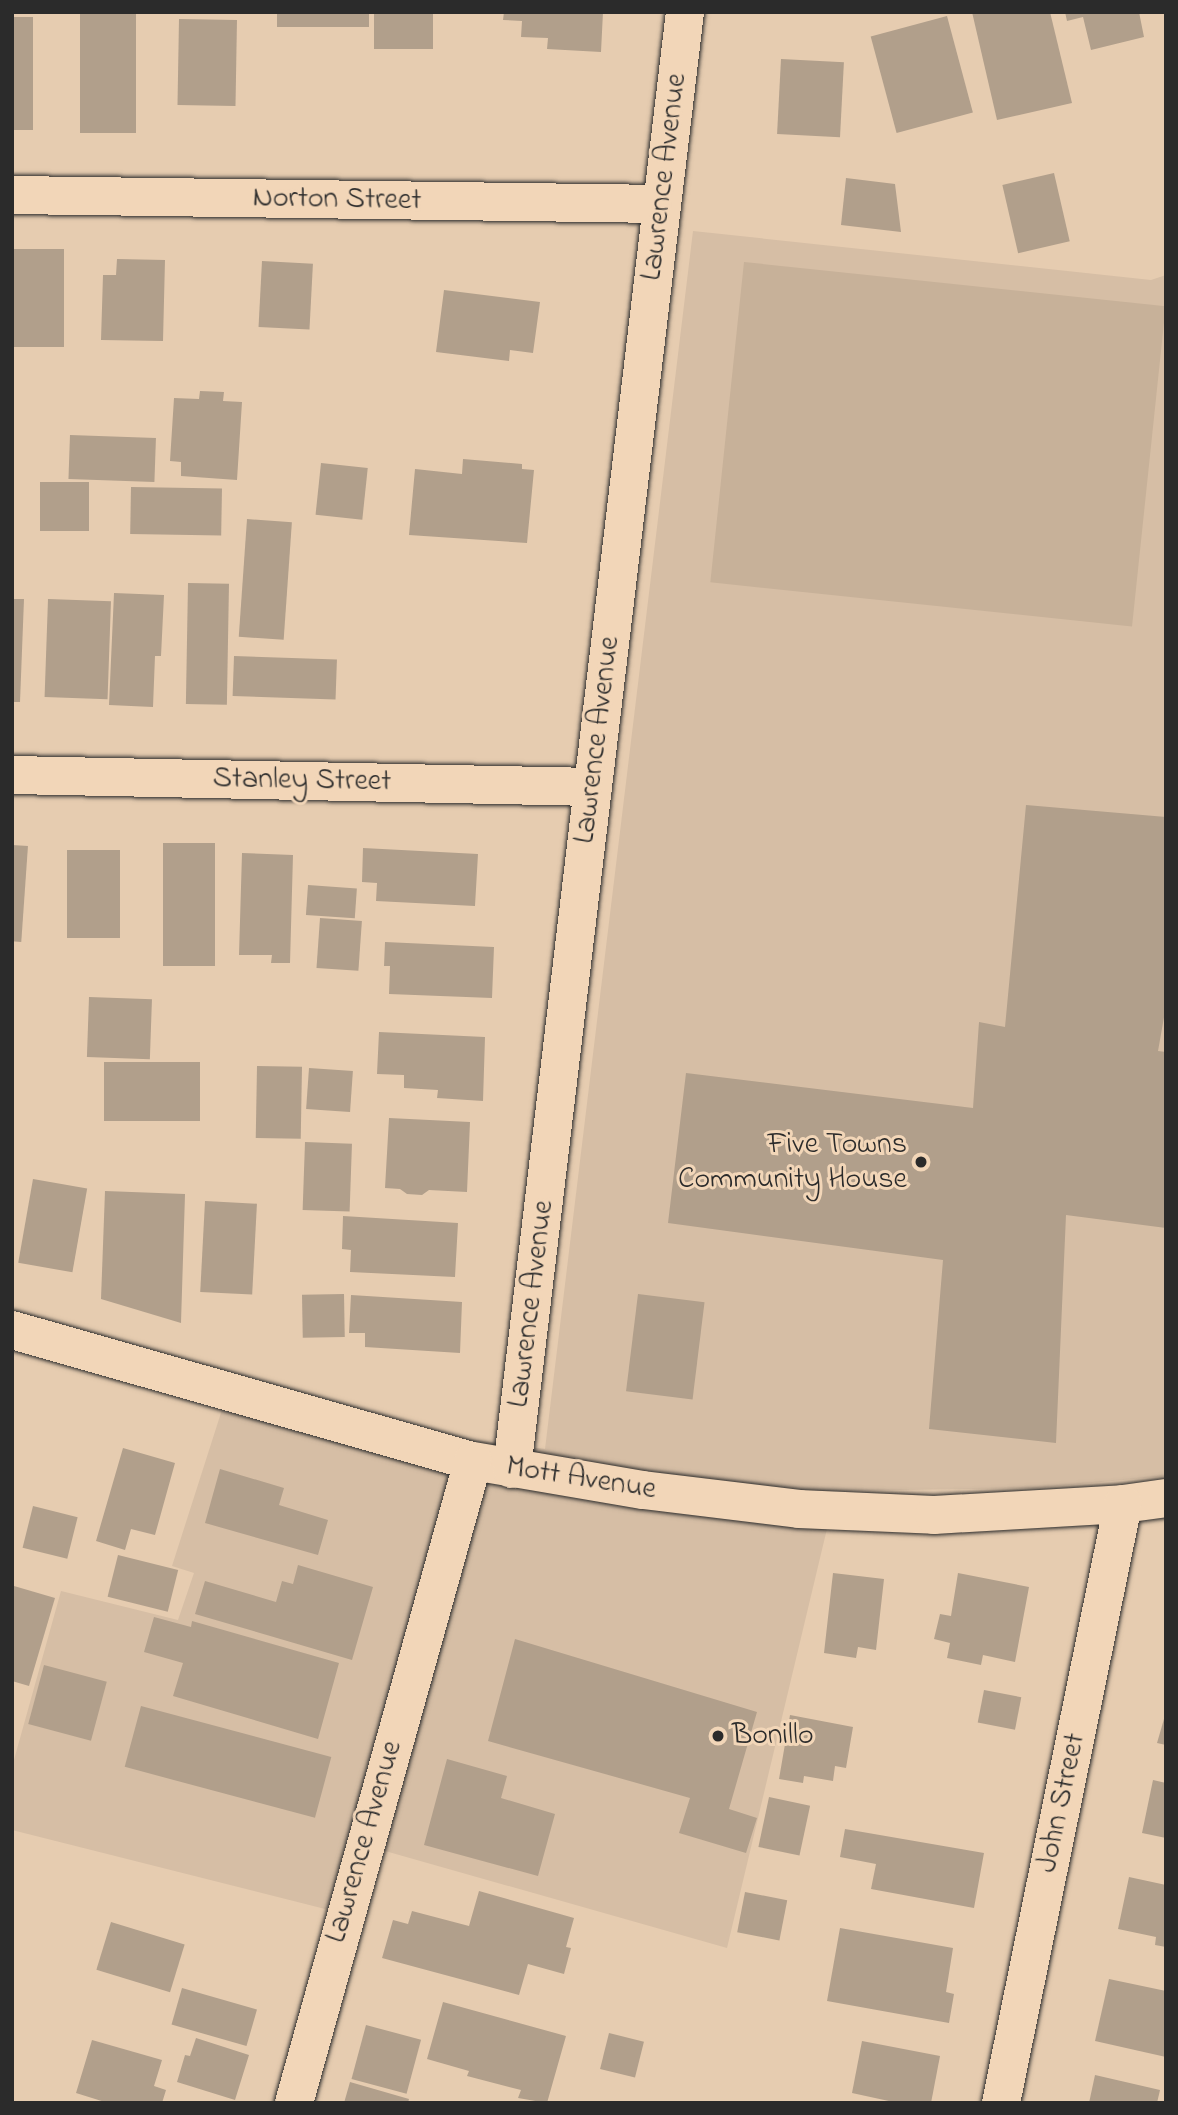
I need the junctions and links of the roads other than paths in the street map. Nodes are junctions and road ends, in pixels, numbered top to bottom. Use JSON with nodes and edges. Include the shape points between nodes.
{"nodes":[{"id":1,"x":685,"y":12,"type":"edge"},
{"id":2,"x":12,"y":195,"type":"edge"},
{"id":3,"x":662,"y":204,"type":"junction"},
{"id":4,"x":12,"y":775,"type":"edge"},
{"id":5,"x":593,"y":787,"type":"junction"},
{"id":6,"x":12,"y":1330,"type":"edge"},
{"id":7,"x":473,"y":1461,"type":"junction"},
{"id":8,"x":512,"y":1469,"type":"junction"},
{"id":9,"x":1166,"y":1498,"type":"edge"},
{"id":10,"x":1123,"y":1504,"type":"junction"},
{"id":11,"x":294,"y":2103,"type":"edge"},
{"id":12,"x":1000,"y":2103,"type":"edge"}],
"edges":[{"from":1,"to":3,"type":"street","name":"Lawrence Avenue"},
{"from":2,"to":3,"type":"street","name":"Norton Street"},
{"from":3,"to":5,"type":"street","name":"Lawrence Avenue"},
{"from":4,"to":5,"type":"street","name":"Stanley Street"},
{"from":5,"to":8,"type":"street","name":"Lawrence Avenue"},
{"from":6,"to":7,"type":"street","name":"Mott Avenue"},
{"from":7,"to":8,"type":"street","name":"Mott Avenue"},
{"from":7,"to":11,"type":"street","name":"Lawrence Avenue"},
{"from":8,"to":10,"type":"street","name":"Mott Avenue","via":[[799,1509],[934,1515]]},
{"from":9,"to":10,"type":"street","name":"Mott Avenue"},
{"from":10,"to":12,"type":"street","name":"John Street"}]}
